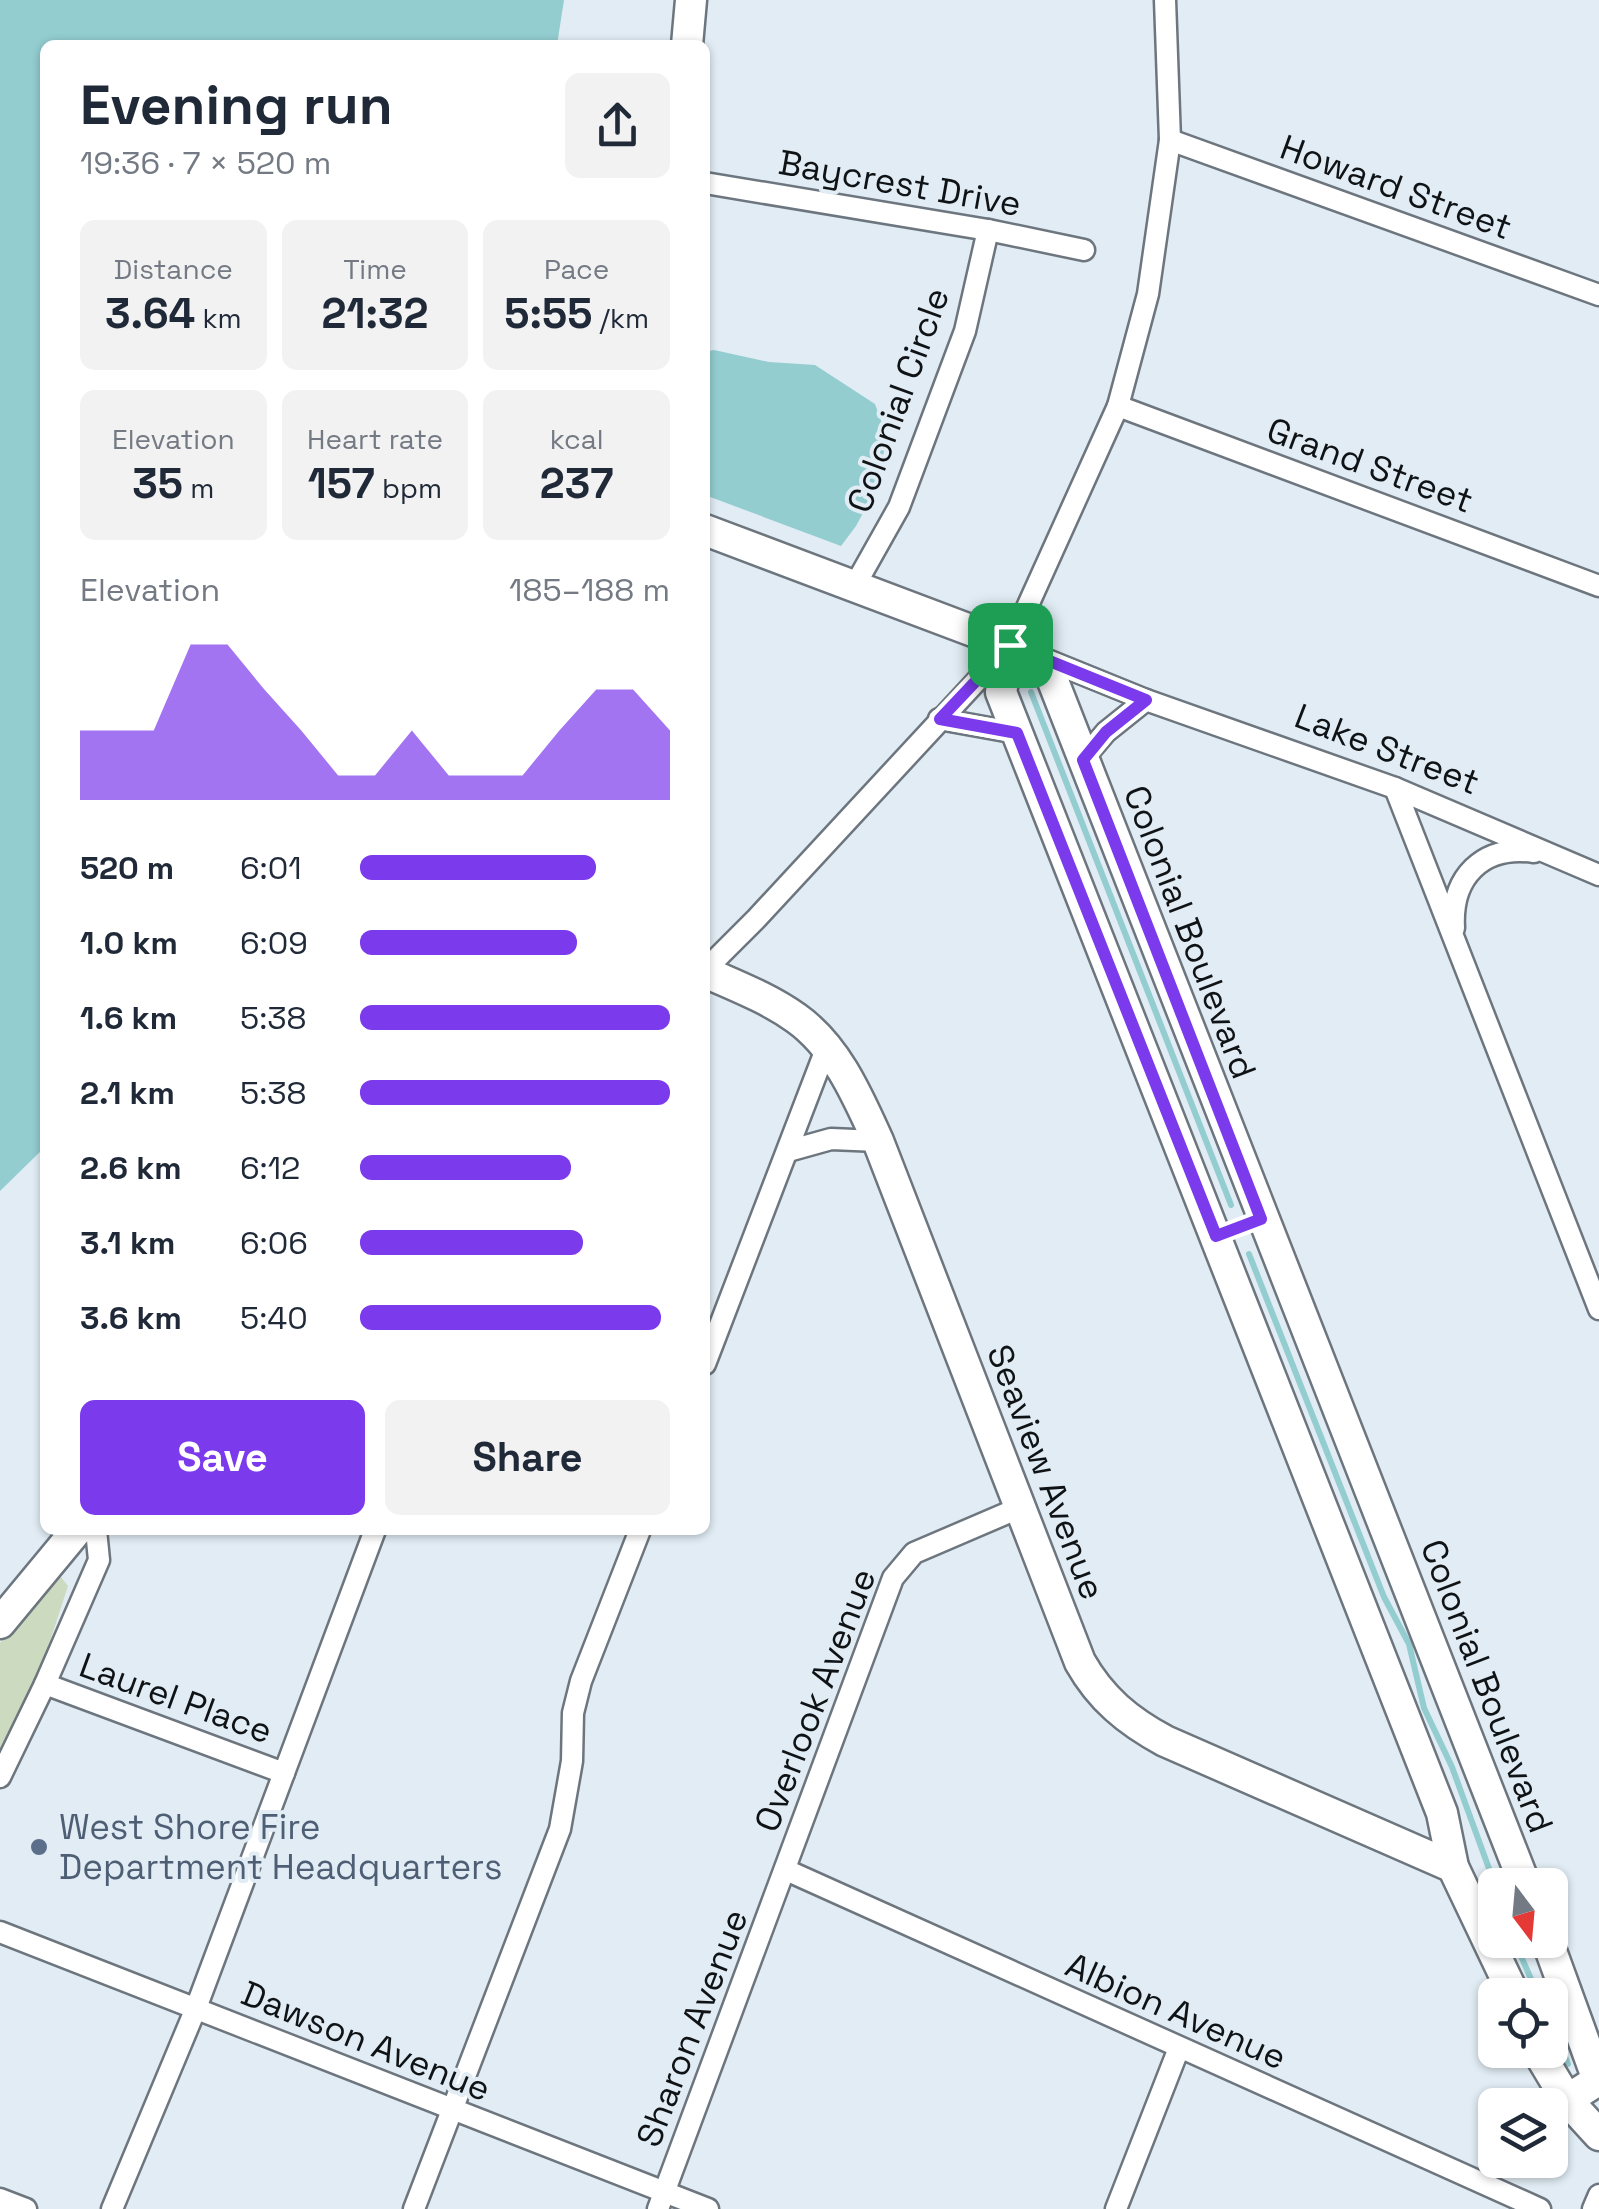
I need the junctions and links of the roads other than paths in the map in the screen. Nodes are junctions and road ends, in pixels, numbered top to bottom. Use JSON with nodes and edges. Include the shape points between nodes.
{"nodes":[{"id":1,"x":690,"y":0,"type":"edge"},
{"id":2,"x":1165,"y":0,"type":"edge"},
{"id":3,"x":687,"y":40,"type":"edge"},
{"id":4,"x":1170,"y":140,"type":"junction"},
{"id":5,"x":710,"y":184,"type":"edge"},
{"id":6,"x":988,"y":230,"type":"junction"},
{"id":7,"x":1084,"y":250,"type":"dead end"},
{"id":8,"x":1599,"y":296,"type":"edge"},
{"id":9,"x":1118,"y":406,"type":"junction"},
{"id":10,"x":710,"y":532,"type":"edge"},
{"id":11,"x":1599,"y":586,"type":"edge"},
{"id":12,"x":854,"y":587,"type":"junction"},
{"id":13,"x":1010,"y":645,"type":"junction"},
{"id":14,"x":1146,"y":700,"type":"junction"},
{"id":15,"x":940,"y":719,"type":"junction"},
{"id":16,"x":1017,"y":733,"type":"junction"},
{"id":17,"x":1083,"y":760,"type":"junction"},
{"id":18,"x":1394,"y":788,"type":"junction"},
{"id":19,"x":1549,"y":854,"type":"junction"},
{"id":20,"x":1599,"y":875,"type":"edge"},
{"id":21,"x":1455,"y":940,"type":"junction"},
{"id":22,"x":710,"y":966,"type":"edge"},
{"id":23,"x":710,"y":973,"type":"edge"},
{"id":24,"x":826,"y":1049,"type":"junction"},
{"id":25,"x":878,"y":1141,"type":"junction"},
{"id":26,"x":788,"y":1151,"type":"junction"},
{"id":27,"x":1261,"y":1219,"type":"junction"},
{"id":28,"x":1216,"y":1236,"type":"junction"},
{"id":29,"x":1599,"y":1310,"type":"edge"},
{"id":30,"x":710,"y":1351,"type":"edge"},
{"id":31,"x":1019,"y":1508,"type":"junction"},
{"id":32,"x":73,"y":1535,"type":"edge"},
{"id":33,"x":96,"y":1535,"type":"edge"},
{"id":34,"x":374,"y":1535,"type":"edge"},
{"id":35,"x":638,"y":1535,"type":"edge"},
{"id":36,"x":0,"y":1623,"type":"edge"},
{"id":37,"x":45,"y":1684,"type":"junction"},
{"id":38,"x":284,"y":1772,"type":"junction"},
{"id":39,"x":0,"y":1777,"type":"edge"},
{"id":40,"x":1453,"y":1867,"type":"junction"},
{"id":41,"x":1518,"y":1868,"type":"edge"},
{"id":42,"x":786,"y":1870,"type":"junction"},
{"id":43,"x":0,"y":1932,"type":"edge"},
{"id":44,"x":1553,"y":1958,"type":"edge"},
{"id":45,"x":1506,"y":1978,"type":"edge"},
{"id":46,"x":196,"y":2008,"type":"junction"},
{"id":47,"x":1179,"y":2048,"type":"junction"},
{"id":48,"x":1599,"y":2080,"type":"edge"},
{"id":49,"x":1568,"y":2100,"type":"joint"},
{"id":50,"x":452,"y":2110,"type":"junction"},
{"id":51,"x":1599,"y":2134,"type":"edge"},
{"id":52,"x":1599,"y":2196,"type":"edge"},
{"id":53,"x":0,"y":2199,"type":"edge"},
{"id":54,"x":662,"y":2201,"type":"edge"},
{"id":55,"x":26,"y":2209,"type":"edge"},
{"id":56,"x":112,"y":2209,"type":"edge"},
{"id":57,"x":414,"y":2209,"type":"edge"},
{"id":58,"x":708,"y":2209,"type":"edge"},
{"id":59,"x":1116,"y":2209,"type":"edge"},
{"id":60,"x":1540,"y":2209,"type":"edge"},
{"id":61,"x":1593,"y":2209,"type":"edge"}],
"edges":[{"from":1,"to":3,"type":"street"},
{"from":2,"to":4,"type":"street"},
{"from":4,"to":8,"type":"street","name":"Howard Street"},
{"from":4,"to":9,"type":"street","via":[[1148,294]]},
{"from":5,"to":6,"type":"street","name":"Baycrest Drive"},
{"from":6,"to":7,"type":"street","name":"Baycrest Drive"},
{"from":6,"to":12,"type":"street","name":"Colonial Circle","via":[[959,349],[899,507]]},
{"from":9,"to":11,"type":"street","name":"Grand Street"},
{"from":9,"to":13,"type":"street"},
{"from":10,"to":12,"type":"street","name":"Lake Street"},
{"from":12,"to":13,"type":"street","name":"Lake Street"},
{"from":13,"to":14,"type":"street","name":"Lake Street"},
{"from":13,"to":15,"type":"street"},
{"from":13,"to":16,"type":"street","via":[[1001,692]]},
{"from":13,"to":17,"type":"street","name":"Colonial Boulevard","via":[[1050,676]]},
{"from":14,"to":17,"type":"street"},
{"from":14,"to":18,"type":"street","name":"Lake Street"},
{"from":15,"to":16,"type":"street"},
{"from":15,"to":22,"type":"street"},
{"from":16,"to":28,"type":"street"},
{"from":17,"to":27,"type":"street","name":"Colonial Boulevard"},
{"from":18,"to":19,"type":"street","name":"Lake Street"},
{"from":18,"to":21,"type":"street"},
{"from":19,"to":20,"type":"street","name":"Lake Street"},
{"from":19,"to":21,"type":"street","via":[[1501,853],[1473,869],[1458,888]]},
{"from":21,"to":29,"type":"street"},
{"from":23,"to":24,"type":"street","name":"Seaview Avenue","via":[[800,1020]]},
{"from":24,"to":25,"type":"street","name":"Seaview Avenue","via":[[855,1090]]},
{"from":24,"to":26,"type":"street"},
{"from":25,"to":26,"type":"street","via":[[831,1139]]},
{"from":25,"to":31,"type":"street","name":"Seaview Avenue"},
{"from":26,"to":30,"type":"street"},
{"from":27,"to":28,"type":"street"},
{"from":27,"to":41,"type":"street","name":"Colonial Boulevard"},
{"from":28,"to":40,"type":"street","via":[[1442,1812]]},
{"from":31,"to":40,"type":"street","name":"Seaview Avenue","via":[[1080,1662],[1136,1725]]},
{"from":31,"to":42,"type":"street","name":"Overlook Avenue","via":[[932,1543],[892,1578]]},
{"from":32,"to":36,"type":"street"},
{"from":33,"to":37,"type":"street","via":[[99,1560]]},
{"from":34,"to":38,"type":"street"},
{"from":35,"to":50,"type":"street","via":[[572,1713],[560,1830]]},
{"from":37,"to":38,"type":"street","name":"Laurel Place"},
{"from":37,"to":39,"type":"street"},
{"from":38,"to":46,"type":"street"},
{"from":40,"to":45,"type":"street"},
{"from":42,"to":47,"type":"street","name":"Albion Avenue"},
{"from":42,"to":54,"type":"street","name":"Sharon Avenue"},
{"from":43,"to":46,"type":"street","name":"Dawson Avenue"},
{"from":44,"to":48,"type":"street"},
{"from":46,"to":50,"type":"street","name":"Dawson Avenue"},
{"from":46,"to":56,"type":"street"},
{"from":47,"to":59,"type":"street"},
{"from":47,"to":60,"type":"street","name":"Albion Avenue"},
{"from":48,"to":49,"type":"street"},
{"from":49,"to":51,"type":"street"},
{"from":50,"to":54,"type":"street","name":"Dawson Avenue"},
{"from":50,"to":57,"type":"street"},
{"from":52,"to":61,"type":"street"},
{"from":53,"to":55,"type":"street"},
{"from":54,"to":58,"type":"street","name":"Dawson Avenue"}]}
